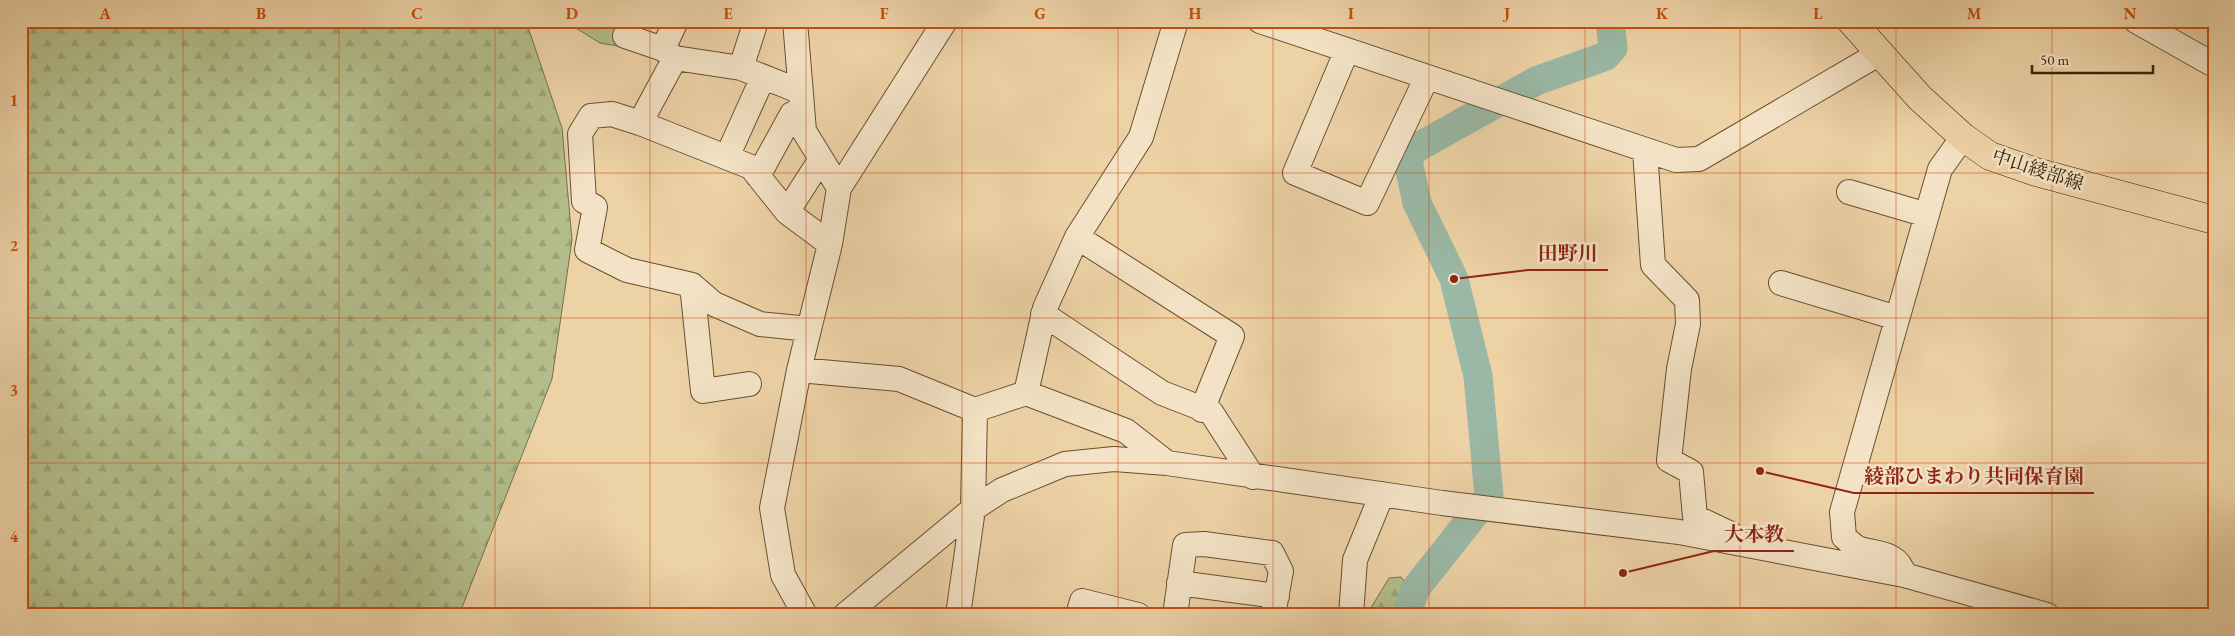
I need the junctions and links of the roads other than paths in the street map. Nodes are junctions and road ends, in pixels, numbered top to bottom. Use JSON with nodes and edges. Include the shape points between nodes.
{"nodes":[{"id":1,"x":676,"y":21,"type":"edge"},
{"id":2,"x":756,"y":21,"type":"edge"},
{"id":3,"x":795,"y":21,"type":"edge"},
{"id":4,"x":945,"y":21,"type":"edge"},
{"id":5,"x":1176,"y":21,"type":"edge"},
{"id":6,"x":1260,"y":21,"type":"edge"},
{"id":7,"x":1851,"y":21,"type":"edge"},
{"id":8,"x":2136,"y":21,"type":"edge"},
{"id":9,"x":626,"y":36,"type":"dead end"},
{"id":10,"x":1347,"y":50,"type":"junction"},
{"id":11,"x":669,"y":54,"type":"junction"},
{"id":12,"x":1880,"y":54,"type":"junction"},
{"id":13,"x":2214,"y":65,"type":"edge"},
{"id":14,"x":741,"y":68,"type":"junction"},
{"id":15,"x":763,"y":77,"type":"junction"},
{"id":16,"x":1427,"y":78,"type":"junction"},
{"id":17,"x":800,"y":101,"type":"junction"},
{"id":18,"x":640,"y":123,"type":"junction"},
{"id":19,"x":1963,"y":136,"type":"junction"},
{"id":20,"x":1645,"y":150,"type":"junction"},
{"id":21,"x":727,"y":157,"type":"junction"},
{"id":22,"x":821,"y":159,"type":"junction"},
{"id":23,"x":758,"y":176,"type":"junction"},
{"id":24,"x":839,"y":188,"type":"junction"},
{"id":25,"x":1848,"y":192,"type":"dead end"},
{"id":26,"x":787,"y":212,"type":"junction"},
{"id":27,"x":1927,"y":214,"type":"junction"},
{"id":28,"x":2214,"y":220,"type":"edge"},
{"id":29,"x":1077,"y":237,"type":"junction"},
{"id":30,"x":830,"y":244,"type":"junction"},
{"id":31,"x":1781,"y":283,"type":"dead end"},
{"id":32,"x":692,"y":285,"type":"junction"},
{"id":33,"x":1043,"y":314,"type":"junction"},
{"id":34,"x":1897,"y":318,"type":"junction"},
{"id":35,"x":809,"y":328,"type":"junction"},
{"id":36,"x":799,"y":370,"type":"junction"},
{"id":37,"x":749,"y":384,"type":"dead end"},
{"id":38,"x":1026,"y":393,"type":"junction"},
{"id":39,"x":975,"y":410,"type":"junction"},
{"id":40,"x":1202,"y":410,"type":"junction"},
{"id":41,"x":1167,"y":463,"type":"junction"},
{"id":42,"x":1253,"y":477,"type":"junction"},
{"id":43,"x":1382,"y":494,"type":"junction"},
{"id":44,"x":974,"y":509,"type":"junction"},
{"id":45,"x":1750,"y":546,"type":"junction"},
{"id":46,"x":1904,"y":575,"type":"junction"},
{"id":47,"x":1179,"y":582,"type":"junction"},
{"id":48,"x":1275,"y":605,"type":"edge"},
{"id":49,"x":805,"y":615,"type":"edge"},
{"id":50,"x":845,"y":615,"type":"edge"},
{"id":51,"x":958,"y":615,"type":"edge"},
{"id":52,"x":1078,"y":615,"type":"edge"},
{"id":53,"x":1138,"y":615,"type":"edge"},
{"id":54,"x":1175,"y":615,"type":"edge"},
{"id":55,"x":1351,"y":615,"type":"edge"},
{"id":56,"x":2047,"y":615,"type":"edge"}],
"edges":[{"from":1,"to":11,"type":"street"},
{"from":2,"to":14,"type":"street"},
{"from":3,"to":17,"type":"street"},
{"from":4,"to":24,"type":"street"},
{"from":5,"to":29,"type":"street","via":[[1141,137]]},
{"from":6,"to":10,"type":"street"},
{"from":7,"to":12,"type":"main road","name":"中山綾部線"},
{"from":8,"to":13,"type":"street"},
{"from":9,"to":11,"type":"street"},
{"from":10,"to":16,"type":"street"},
{"from":10,"to":16,"type":"street","via":[[1295,173],[1367,203]]},
{"from":11,"to":14,"type":"street"},
{"from":11,"to":18,"type":"street"},
{"from":12,"to":19,"type":"main road","name":"中山綾部線","via":[[1920,98]]},
{"from":12,"to":20,"type":"street","via":[[1699,159],[1676,160]]},
{"from":14,"to":15,"type":"street"},
{"from":15,"to":17,"type":"street"},
{"from":15,"to":21,"type":"street"},
{"from":16,"to":20,"type":"street"},
{"from":17,"to":22,"type":"street","via":[[804,130]]},
{"from":17,"to":23,"type":"street"},
{"from":18,"to":21,"type":"street"},
{"from":18,"to":32,"type":"street","via":[[612,114],[591,116],[580,134],[584,201],[594,207],[587,250],[627,270]]},
{"from":19,"to":27,"type":"street","via":[[1940,170]]},
{"from":19,"to":28,"type":"main road","name":"中山綾部線","via":[[1990,156],[2036,172]]},
{"from":20,"to":45,"type":"street","via":[[1653,265],[1687,300],[1688,324],[1668,460],[1691,472],[1695,516]]},
{"from":21,"to":23,"type":"street","via":[[750,167]]},
{"from":22,"to":24,"type":"street"},
{"from":22,"to":26,"type":"street"},
{"from":23,"to":26,"type":"street"},
{"from":24,"to":30,"type":"street"},
{"from":25,"to":27,"type":"street"},
{"from":26,"to":30,"type":"street"},
{"from":27,"to":34,"type":"street"},
{"from":29,"to":33,"type":"street"},
{"from":29,"to":40,"type":"street","via":[[1232,336]]},
{"from":30,"to":35,"type":"street"},
{"from":31,"to":34,"type":"street"},
{"from":32,"to":35,"type":"street","via":[[714,304],[760,324]]},
{"from":32,"to":37,"type":"street","via":[[704,391]]},
{"from":33,"to":38,"type":"street"},
{"from":33,"to":40,"type":"street","via":[[1162,392]]},
{"from":34,"to":46,"type":"street","via":[[1842,512],[1844,537],[1858,549],[1884,553],[1902,567]]},
{"from":35,"to":36,"type":"street"},
{"from":36,"to":39,"type":"street","via":[[898,379]]},
{"from":36,"to":49,"type":"street","via":[[772,508],[782,575]]},
{"from":38,"to":39,"type":"street"},
{"from":38,"to":41,"type":"street","via":[[1126,431]]},
{"from":39,"to":44,"type":"street"},
{"from":40,"to":42,"type":"street","via":[[1211,412]]},
{"from":41,"to":42,"type":"street"},
{"from":41,"to":44,"type":"street","via":[[1114,459],[1065,464],[1002,490]]},
{"from":42,"to":43,"type":"street"},
{"from":43,"to":45,"type":"street","via":[[1679,532]]},
{"from":43,"to":55,"type":"street","via":[[1356,560]]},
{"from":44,"to":50,"type":"street"},
{"from":44,"to":51,"type":"street"},
{"from":45,"to":46,"type":"street"},
{"from":46,"to":56,"type":"street"},
{"from":47,"to":48,"type":"street"},
{"from":47,"to":48,"type":"street","via":[[1185,545],[1204,544],[1272,553],[1282,571]]},
{"from":47,"to":54,"type":"street"},
{"from":52,"to":53,"type":"street","via":[[1082,601]]}]}
